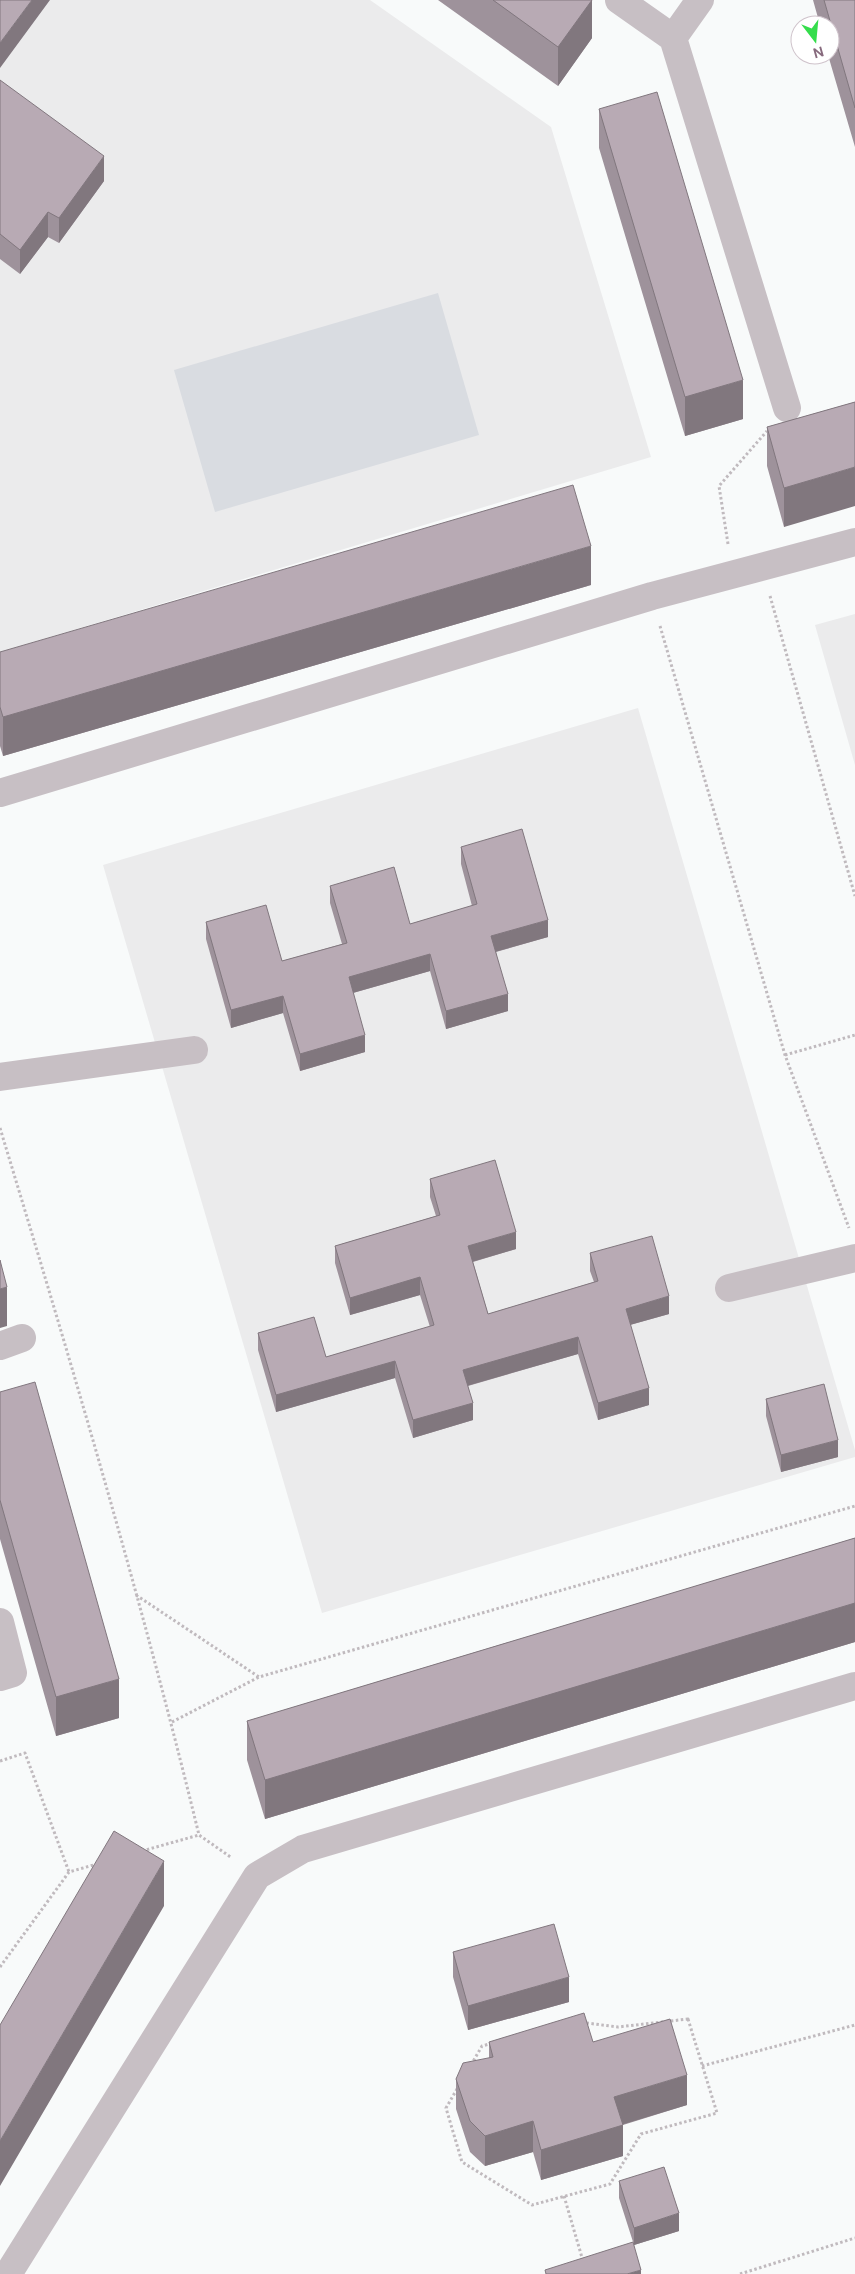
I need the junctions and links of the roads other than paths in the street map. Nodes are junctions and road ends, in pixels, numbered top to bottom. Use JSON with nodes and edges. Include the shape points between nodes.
{"nodes":[{"id":1,"x":619,"y":0,"type":"edge"},
{"id":2,"x":700,"y":0,"type":"edge"},
{"id":3,"x":673,"y":38,"type":"junction"},
{"id":4,"x":787,"y":408,"type":"road end"},
{"id":5,"x":855,"y":542,"type":"edge"},
{"id":6,"x":0,"y":793,"type":"edge"},
{"id":7,"x":194,"y":1050,"type":"dead end"},
{"id":8,"x":0,"y":1077,"type":"edge"},
{"id":9,"x":853,"y":1247,"type":"edge"},
{"id":10,"x":729,"y":1288,"type":"dead end"},
{"id":11,"x":0,"y":1622,"type":"edge"},
{"id":12,"x":0,"y":1677,"type":"edge"},
{"id":13,"x":855,"y":1686,"type":"edge"},
{"id":14,"x":8,"y":2274,"type":"edge"}],
"edges":[{"from":1,"to":3,"type":"lane"},
{"from":2,"to":3,"type":"lane"},
{"from":3,"to":4,"type":"lane"},
{"from":5,"to":6,"type":"lane","via":[[652,596]]},
{"from":7,"to":8,"type":"lane"},
{"from":9,"to":10,"type":"lane"},
{"from":11,"to":12,"type":"lane","via":[[13,1673]]},
{"from":13,"to":14,"type":"lane","via":[[303,1849],[257,1876]]}]}
